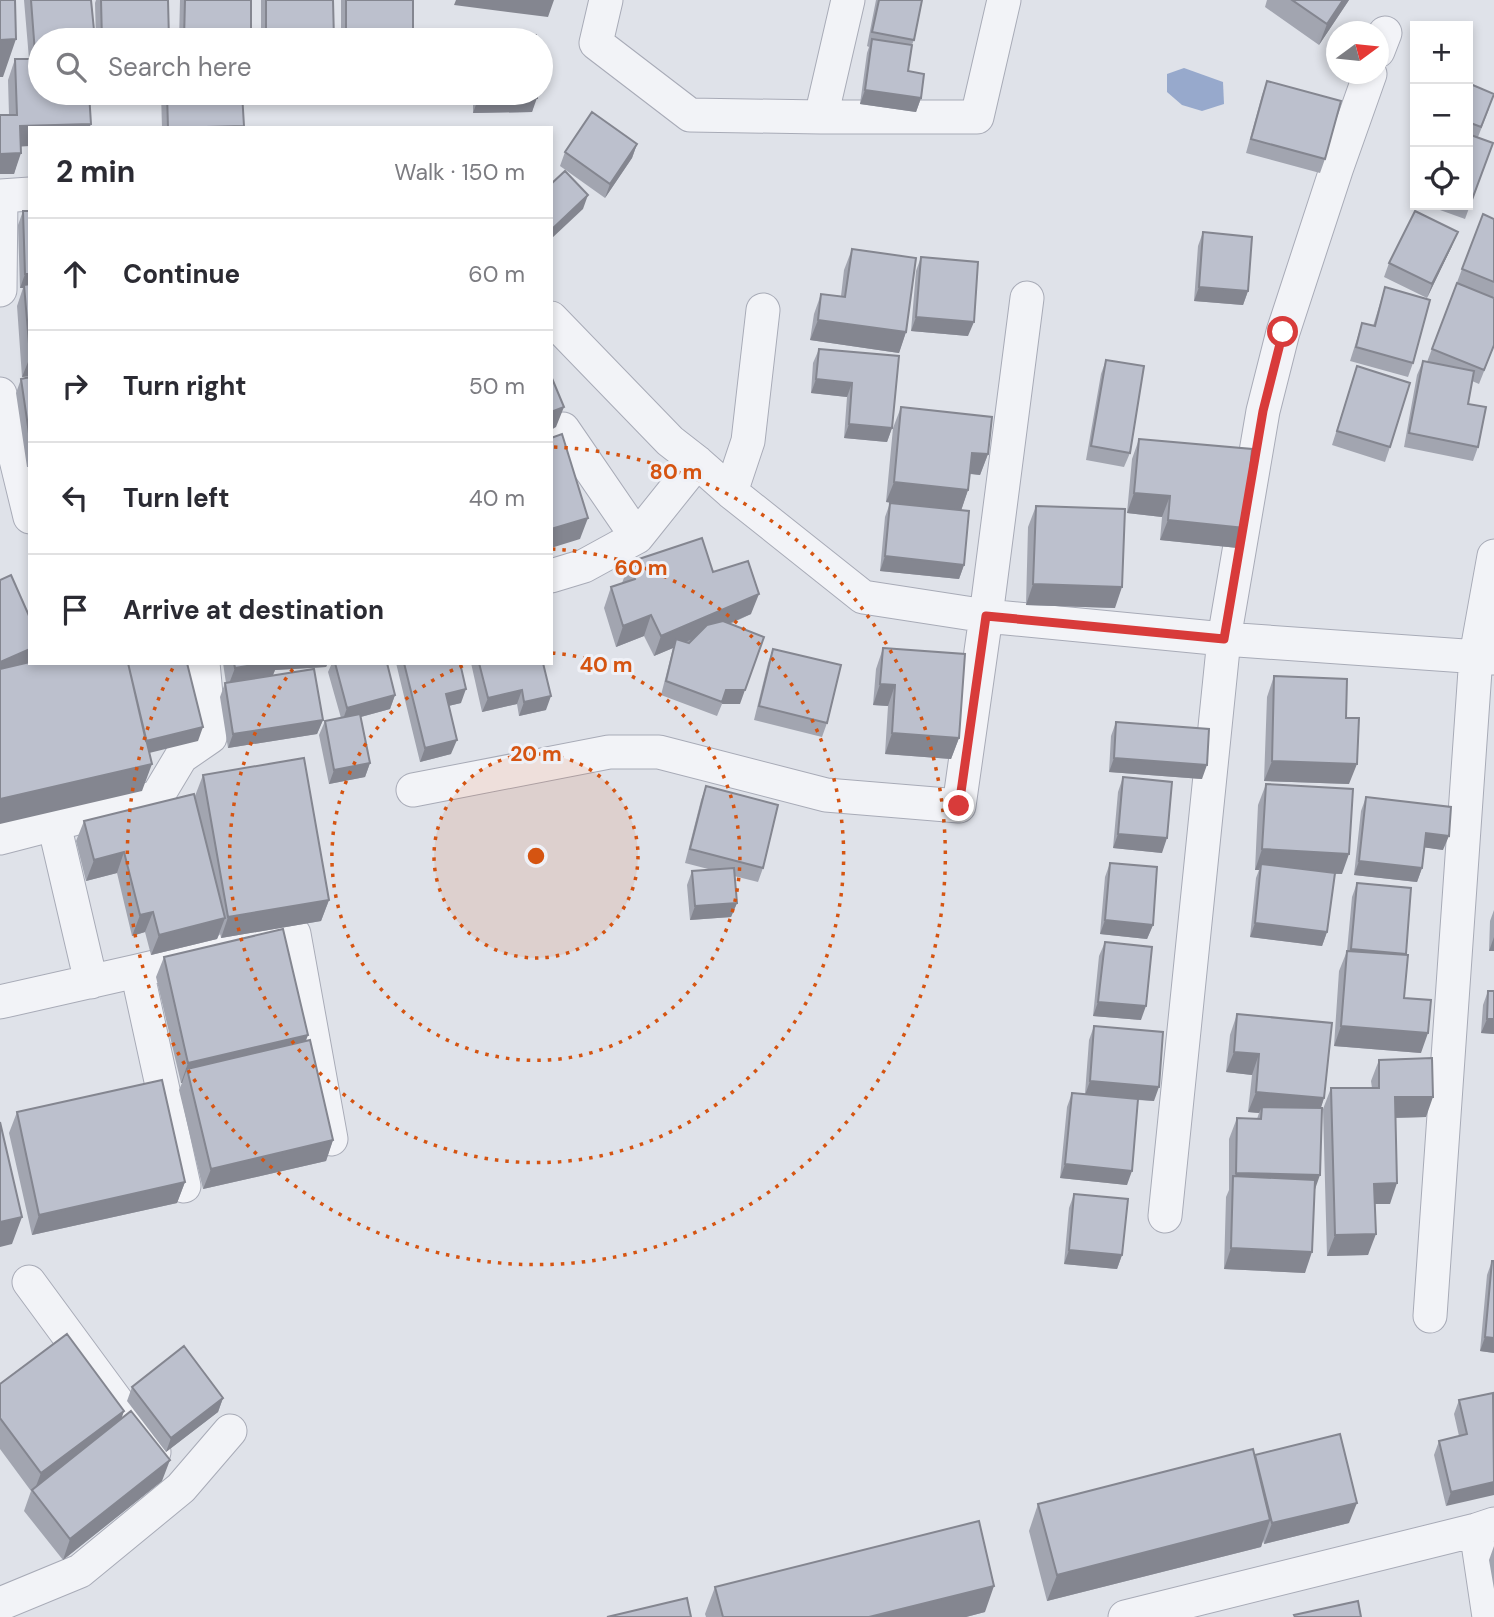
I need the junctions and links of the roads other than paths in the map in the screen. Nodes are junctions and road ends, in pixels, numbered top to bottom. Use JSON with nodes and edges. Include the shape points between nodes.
{"nodes":[{"id":1,"x":606,"y":0,"type":"edge"},
{"id":2,"x":848,"y":0,"type":"edge"},
{"id":3,"x":1004,"y":0,"type":"edge"},
{"id":4,"x":1367,"y":84,"type":"edge"},
{"id":5,"x":821,"y":117,"type":"junction"},
{"id":6,"x":28,"y":194,"type":"edge"},
{"id":7,"x":0,"y":290,"type":"edge"},
{"id":8,"x":1027,"y":298,"type":"dead end"},
{"id":9,"x":763,"y":310,"type":"dead end"},
{"id":10,"x":553,"y":320,"type":"edge"},
{"id":11,"x":0,"y":394,"type":"edge"},
{"id":12,"x":563,"y":429,"type":"edge"},
{"id":13,"x":697,"y":462,"type":"junction"},
{"id":14,"x":731,"y":492,"type":"junction"},
{"id":15,"x":28,"y":509,"type":"edge"},
{"id":16,"x":637,"y":537,"type":"junction"},
{"id":17,"x":1494,"y":556,"type":"edge"},
{"id":18,"x":553,"y":575,"type":"edge"},
{"id":19,"x":986,"y":616,"type":"junction"},
{"id":20,"x":1224,"y":639,"type":"junction"},
{"id":21,"x":1485,"y":657,"type":"edge"},
{"id":22,"x":203,"y":665,"type":"edge"},
{"id":23,"x":413,"y":790,"type":"dead end"},
{"id":24,"x":54,"y":824,"type":"junction"},
{"id":25,"x":0,"y":838,"type":"edge"},
{"id":26,"x":137,"y":971,"type":"junction"},
{"id":27,"x":92,"y":982,"type":"junction"},
{"id":28,"x":0,"y":1002,"type":"edge"},
{"id":29,"x":331,"y":1139,"type":"edge"},
{"id":30,"x":184,"y":1186,"type":"edge"},
{"id":31,"x":1165,"y":1216,"type":"dead end"},
{"id":32,"x":29,"y":1282,"type":"dead end"},
{"id":33,"x":1430,"y":1316,"type":"dead end"},
{"id":34,"x":230,"y":1431,"type":"dead end"},
{"id":35,"x":181,"y":1488,"type":"junction"},
{"id":36,"x":1485,"y":1527,"type":"edge"},
{"id":37,"x":1243,"y":1603,"type":"edge"},
{"id":38,"x":0,"y":1604,"type":"edge"},
{"id":39,"x":1125,"y":1617,"type":"edge"},
{"id":40,"x":1489,"y":1617,"type":"edge"}],
"edges":[{"from":1,"to":5,"type":"street","via":[[596,43],[690,115]]},
{"from":2,"to":5,"type":"street"},
{"from":3,"to":5,"type":"street","via":[[977,117]]},
{"from":4,"to":20,"type":"street","via":[[1272,372]]},
{"from":6,"to":7,"type":"street","via":[[1,196]]},
{"from":8,"to":19,"type":"street"},
{"from":9,"to":14,"type":"street","via":[[748,441]]},
{"from":10,"to":13,"type":"street","via":[[670,441]]},
{"from":11,"to":15,"type":"street"},
{"from":12,"to":16,"type":"street"},
{"from":13,"to":14,"type":"street"},
{"from":13,"to":16,"type":"street"},
{"from":14,"to":19,"type":"street","via":[[863,597]]},
{"from":16,"to":18,"type":"street","via":[[584,566]]},
{"from":17,"to":21,"type":"street"},
{"from":19,"to":20,"type":"street"},
{"from":19,"to":23,"type":"street","via":[[959,806],[826,795],[659,752],[609,752]]},
{"from":20,"to":21,"type":"street"},
{"from":20,"to":31,"type":"street"},
{"from":21,"to":33,"type":"street"},
{"from":22,"to":24,"type":"street","via":[[210,737],[181,757],[157,797]]},
{"from":24,"to":25,"type":"street"},
{"from":24,"to":27,"type":"street"},
{"from":26,"to":27,"type":"street"},
{"from":26,"to":29,"type":"street","via":[[294,934]]},
{"from":26,"to":30,"type":"street"},
{"from":27,"to":28,"type":"street"},
{"from":32,"to":35,"type":"street"},
{"from":34,"to":35,"type":"street"},
{"from":35,"to":38,"type":"street","via":[[80,1571]]},
{"from":36,"to":37,"type":"street"},
{"from":36,"to":40,"type":"street"},
{"from":37,"to":39,"type":"street"}]}
